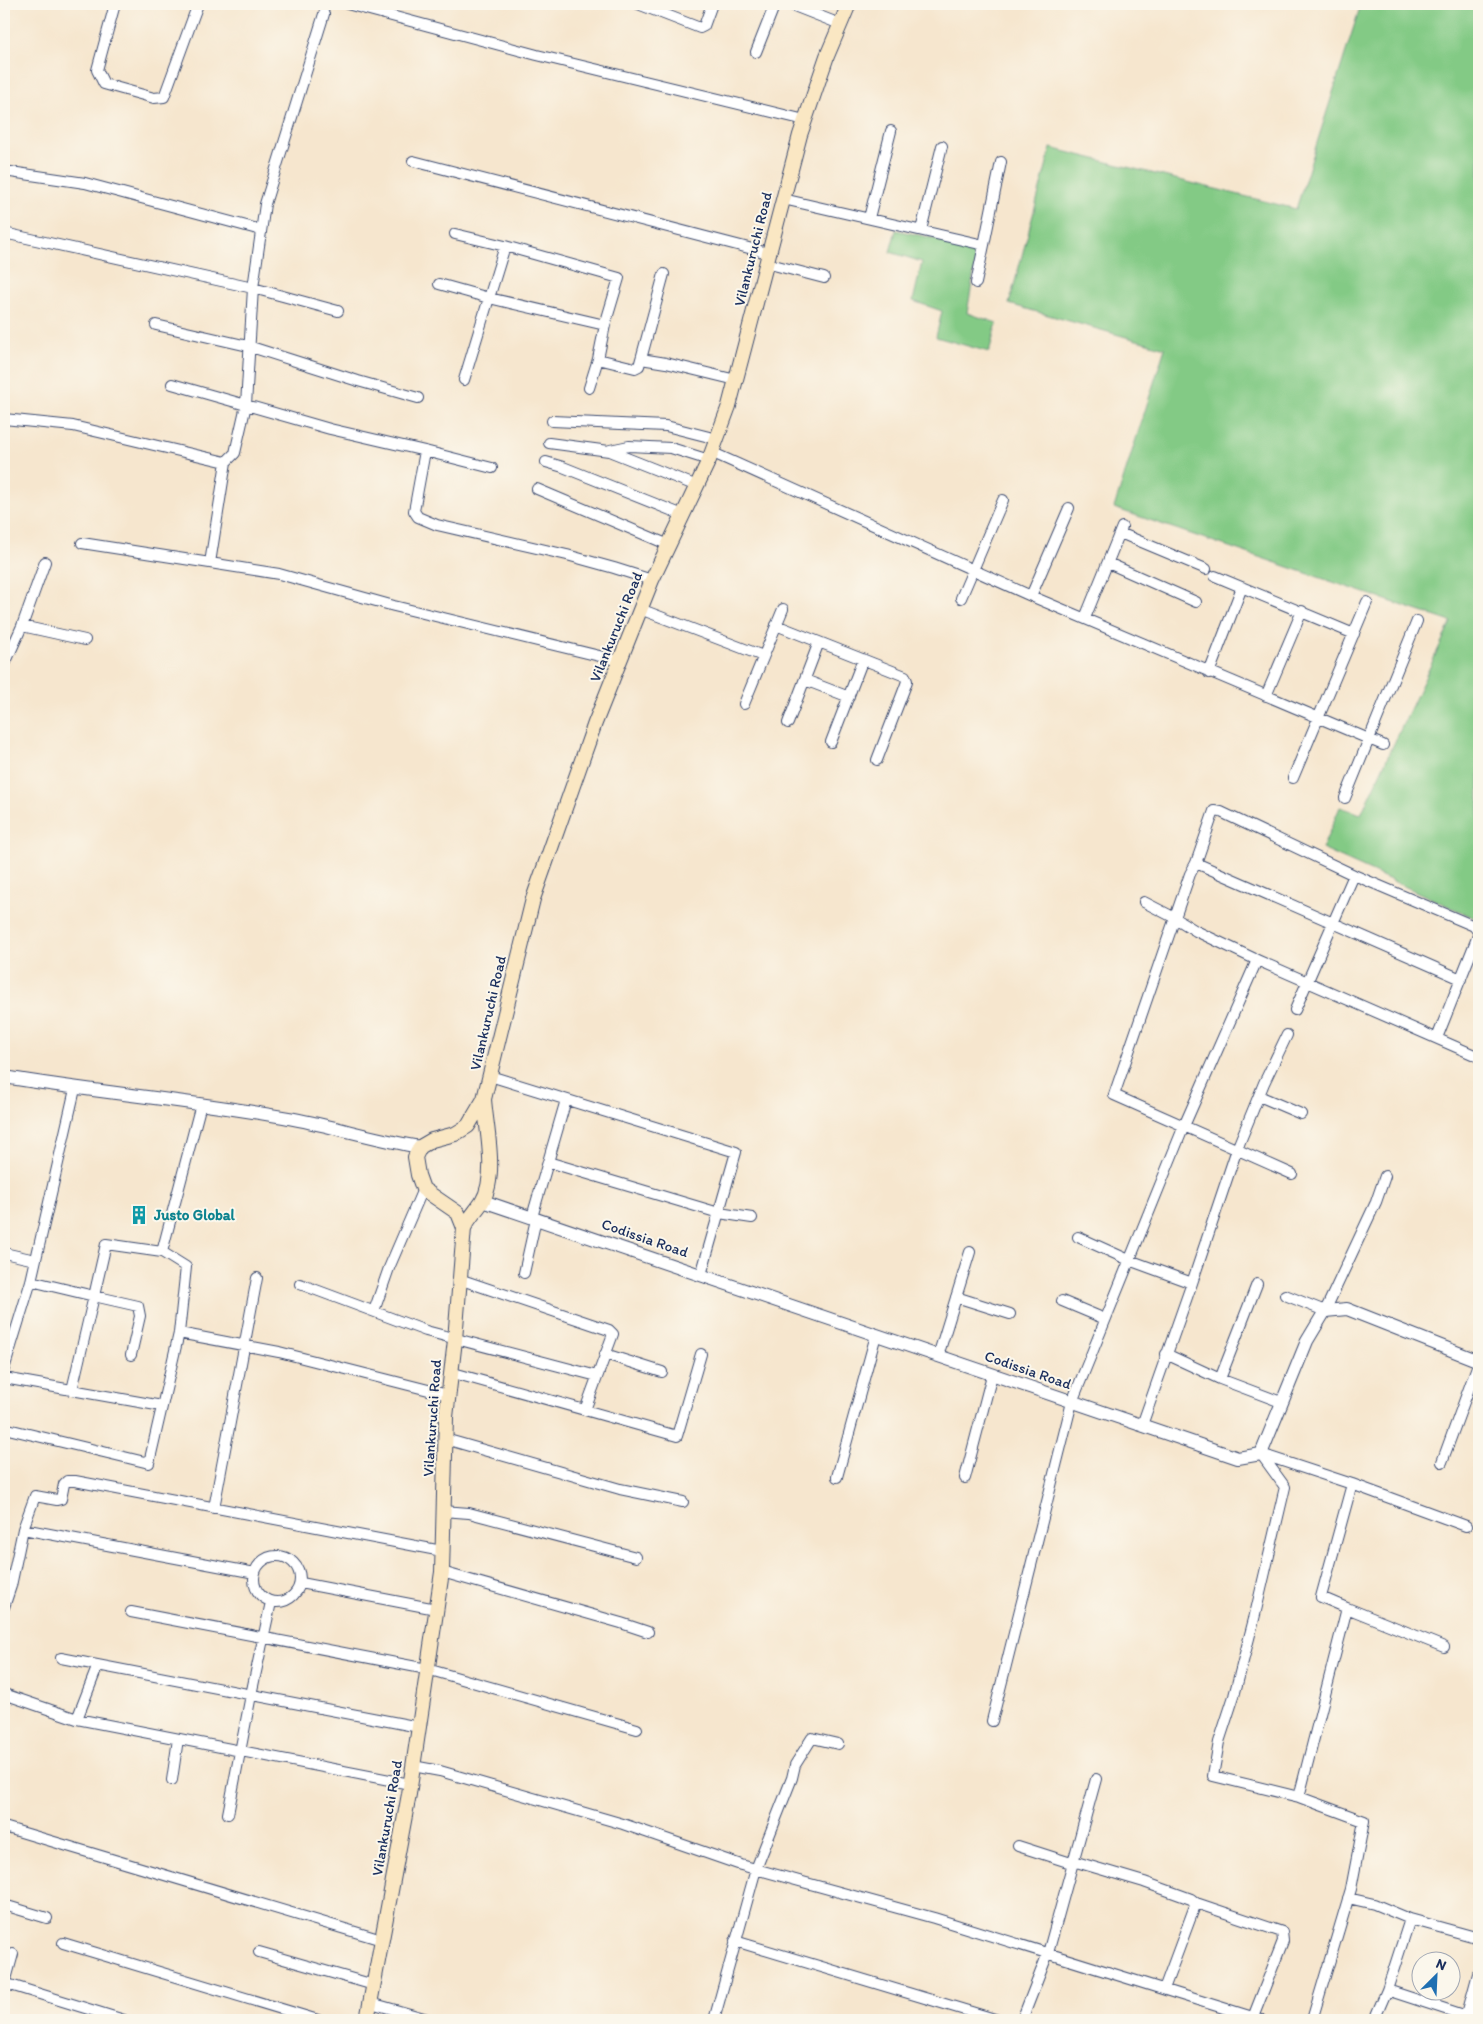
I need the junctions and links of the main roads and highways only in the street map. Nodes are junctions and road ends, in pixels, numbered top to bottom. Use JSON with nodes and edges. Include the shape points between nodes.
{"nodes":[{"id":1,"x":849,"y":4,"type":"edge"},
{"id":2,"x":484,"y":1099,"type":"junction"},
{"id":3,"x":464,"y":1228,"type":"junction"},
{"id":4,"x":367,"y":2020,"type":"edge"}],
"edges":[{"from":1,"to":2,"type":"main road","name":"Vilankuruchi Road","via":[[805,120],[736,380],[713,451],[640,609],[595,723],[533,899]]},
{"from":2,"to":3,"type":"main road","via":[[491,1152],[489,1182],[482,1201]]},
{"from":2,"to":3,"type":"main road","name":"Vilankuruchi Road","via":[[468,1126],[420,1147],[415,1157],[422,1189],[458,1213]]},
{"from":3,"to":4,"type":"main road","name":"Vilankuruchi Road","via":[[445,1440],[442,1572],[410,1784]]}]}
